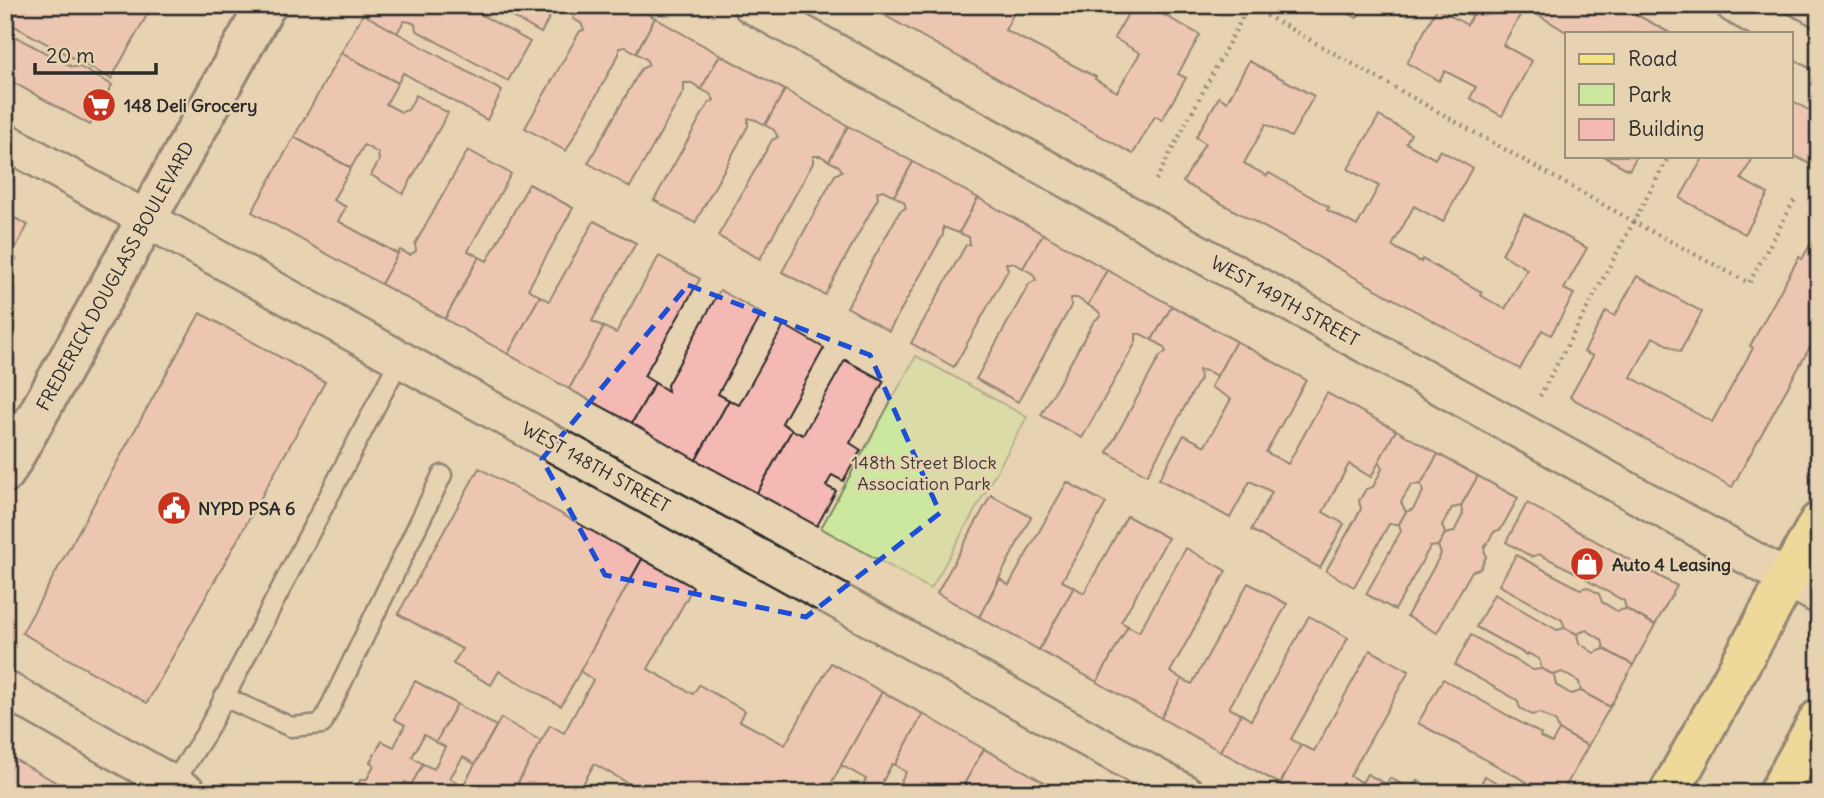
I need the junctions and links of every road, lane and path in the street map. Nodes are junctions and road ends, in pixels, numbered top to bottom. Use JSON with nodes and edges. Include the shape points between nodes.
{"nodes":[{"id":1,"x":267,"y":5,"type":"edge"},
{"id":2,"x":751,"y":5,"type":"edge"},
{"id":3,"x":1249,"y":5,"type":"edge"},
{"id":4,"x":1734,"y":5,"type":"edge"},
{"id":5,"x":1783,"y":32,"type":"edge"},
{"id":6,"x":1792,"y":37,"type":"edge"},
{"id":7,"x":1819,"y":52,"type":"edge"},
{"id":8,"x":5,"y":141,"type":"edge"},
{"id":9,"x":1668,"y":158,"type":"edge"},
{"id":10,"x":1156,"y":180,"type":"dead end"},
{"id":11,"x":1795,"y":199,"type":"dead end"},
{"id":12,"x":146,"y":219,"type":"junction"},
{"id":13,"x":1634,"y":222,"type":"junction"},
{"id":14,"x":400,"y":359,"type":"junction"},
{"id":15,"x":1540,"y":396,"type":"dead end"},
{"id":16,"x":5,"y":473,"type":"edge"},
{"id":17,"x":442,"y":475,"type":"dead end"},
{"id":18,"x":1819,"y":522,"type":"edge"},
{"id":19,"x":1803,"y":587,"type":"edge"},
{"id":20,"x":5,"y":689,"type":"edge"},
{"id":21,"x":224,"y":697,"type":"junction"},
{"id":22,"x":1818,"y":724,"type":"edge"},
{"id":23,"x":181,"y":788,"type":"edge"},
{"id":24,"x":1186,"y":793,"type":"edge"},
{"id":25,"x":1669,"y":793,"type":"edge"},
{"id":26,"x":1778,"y":793,"type":"edge"}],
"edges":[{"from":1,"to":12,"type":"main road","name":"FREDERICK DOUGLASS BOULEVARD"},
{"from":2,"to":19,"type":"street","name":"WEST 149TH STREET"},
{"from":3,"to":10,"type":"path"},
{"from":3,"to":13,"type":"path"},
{"from":4,"to":5,"type":"street"},
{"from":6,"to":7,"type":"street"},
{"from":8,"to":12,"type":"street","name":"WEST 148TH STREET"},
{"from":9,"to":13,"type":"path"},
{"from":11,"to":13,"type":"path","via":[[1749,283]]},
{"from":12,"to":14,"type":"street","name":"WEST 148TH STREET"},
{"from":12,"to":16,"type":"main road","name":"FREDERICK DOUGLASS BOULEVARD"},
{"from":13,"to":15,"type":"path"},
{"from":14,"to":21,"type":"lane"},
{"from":14,"to":24,"type":"street","name":"WEST 148TH STREET"},
{"from":17,"to":21,"type":"lane","via":[[322,724],[291,727]]},
{"from":18,"to":19,"type":"main road"},
{"from":19,"to":25,"type":"main road"},
{"from":20,"to":23,"type":"street"},
{"from":21,"to":23,"type":"lane"},
{"from":22,"to":26,"type":"main road"}]}
